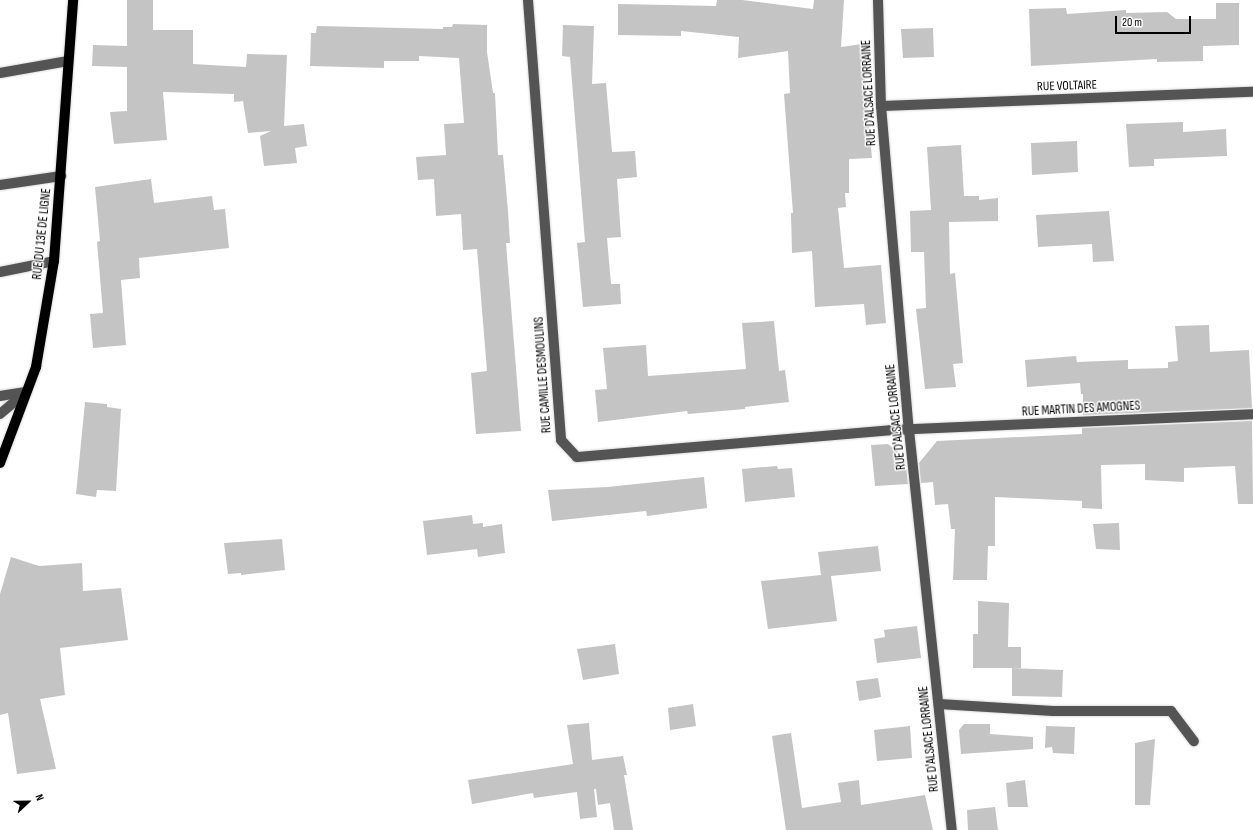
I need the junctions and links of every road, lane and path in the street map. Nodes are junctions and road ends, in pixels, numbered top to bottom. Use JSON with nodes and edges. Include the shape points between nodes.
{"nodes":[{"id":1,"x":73,"y":0,"type":"edge"},
{"id":2,"x":528,"y":0,"type":"edge"},
{"id":3,"x":878,"y":0,"type":"edge"},
{"id":4,"x":68,"y":61,"type":"junction"},
{"id":5,"x":0,"y":73,"type":"edge"},
{"id":6,"x":1253,"y":92,"type":"edge"},
{"id":7,"x":881,"y":106,"type":"junction"},
{"id":8,"x":61,"y":176,"type":"junction"},
{"id":9,"x":0,"y":185,"type":"edge"},
{"id":10,"x":54,"y":262,"type":"junction"},
{"id":11,"x":0,"y":272,"type":"edge"},
{"id":12,"x":26,"y":392,"type":"junction"},
{"id":13,"x":0,"y":396,"type":"edge"},
{"id":14,"x":0,"y":414,"type":"edge"},
{"id":15,"x":1253,"y":414,"type":"edge"},
{"id":16,"x":909,"y":430,"type":"junction"},
{"id":17,"x":0,"y":463,"type":"edge"},
{"id":18,"x":939,"y":704,"type":"junction"},
{"id":19,"x":1194,"y":741,"type":"dead end"},
{"id":20,"x":952,"y":830,"type":"edge"}],
"edges":[{"from":1,"to":4,"type":"main road","name":"RUE DU 13E DE LIGNE"},
{"from":2,"to":16,"type":"street","name":"RUE CAMILLE DESMOULINS","via":[[561,440],[577,457]]},
{"from":3,"to":7,"type":"street","name":"RUE D'ALSACE LORRAINE"},
{"from":4,"to":5,"type":"street"},
{"from":4,"to":8,"type":"main road","name":"RUE DU 13E DE LIGNE"},
{"from":6,"to":7,"type":"street","name":"RUE VOLTAIRE"},
{"from":7,"to":16,"type":"street","name":"RUE D'ALSACE LORRAINE"},
{"from":8,"to":9,"type":"street"},
{"from":8,"to":10,"type":"main road","name":"RUE DU 13E DE LIGNE"},
{"from":10,"to":11,"type":"street"},
{"from":10,"to":12,"type":"main road","name":"RUE DU 13E DE LIGNE","via":[[36,367]]},
{"from":12,"to":13,"type":"street"},
{"from":12,"to":14,"type":"street"},
{"from":12,"to":17,"type":"main road","name":"RUE DU 13E DE LIGNE"},
{"from":15,"to":16,"type":"street","name":"RUE MARTIN DES AMOGNES"},
{"from":16,"to":18,"type":"street","name":"RUE D'ALSACE LORRAINE"},
{"from":18,"to":19,"type":"street","via":[[1053,711],[1171,711]]},
{"from":18,"to":20,"type":"street","name":"RUE D'ALSACE LORRAINE"}]}
